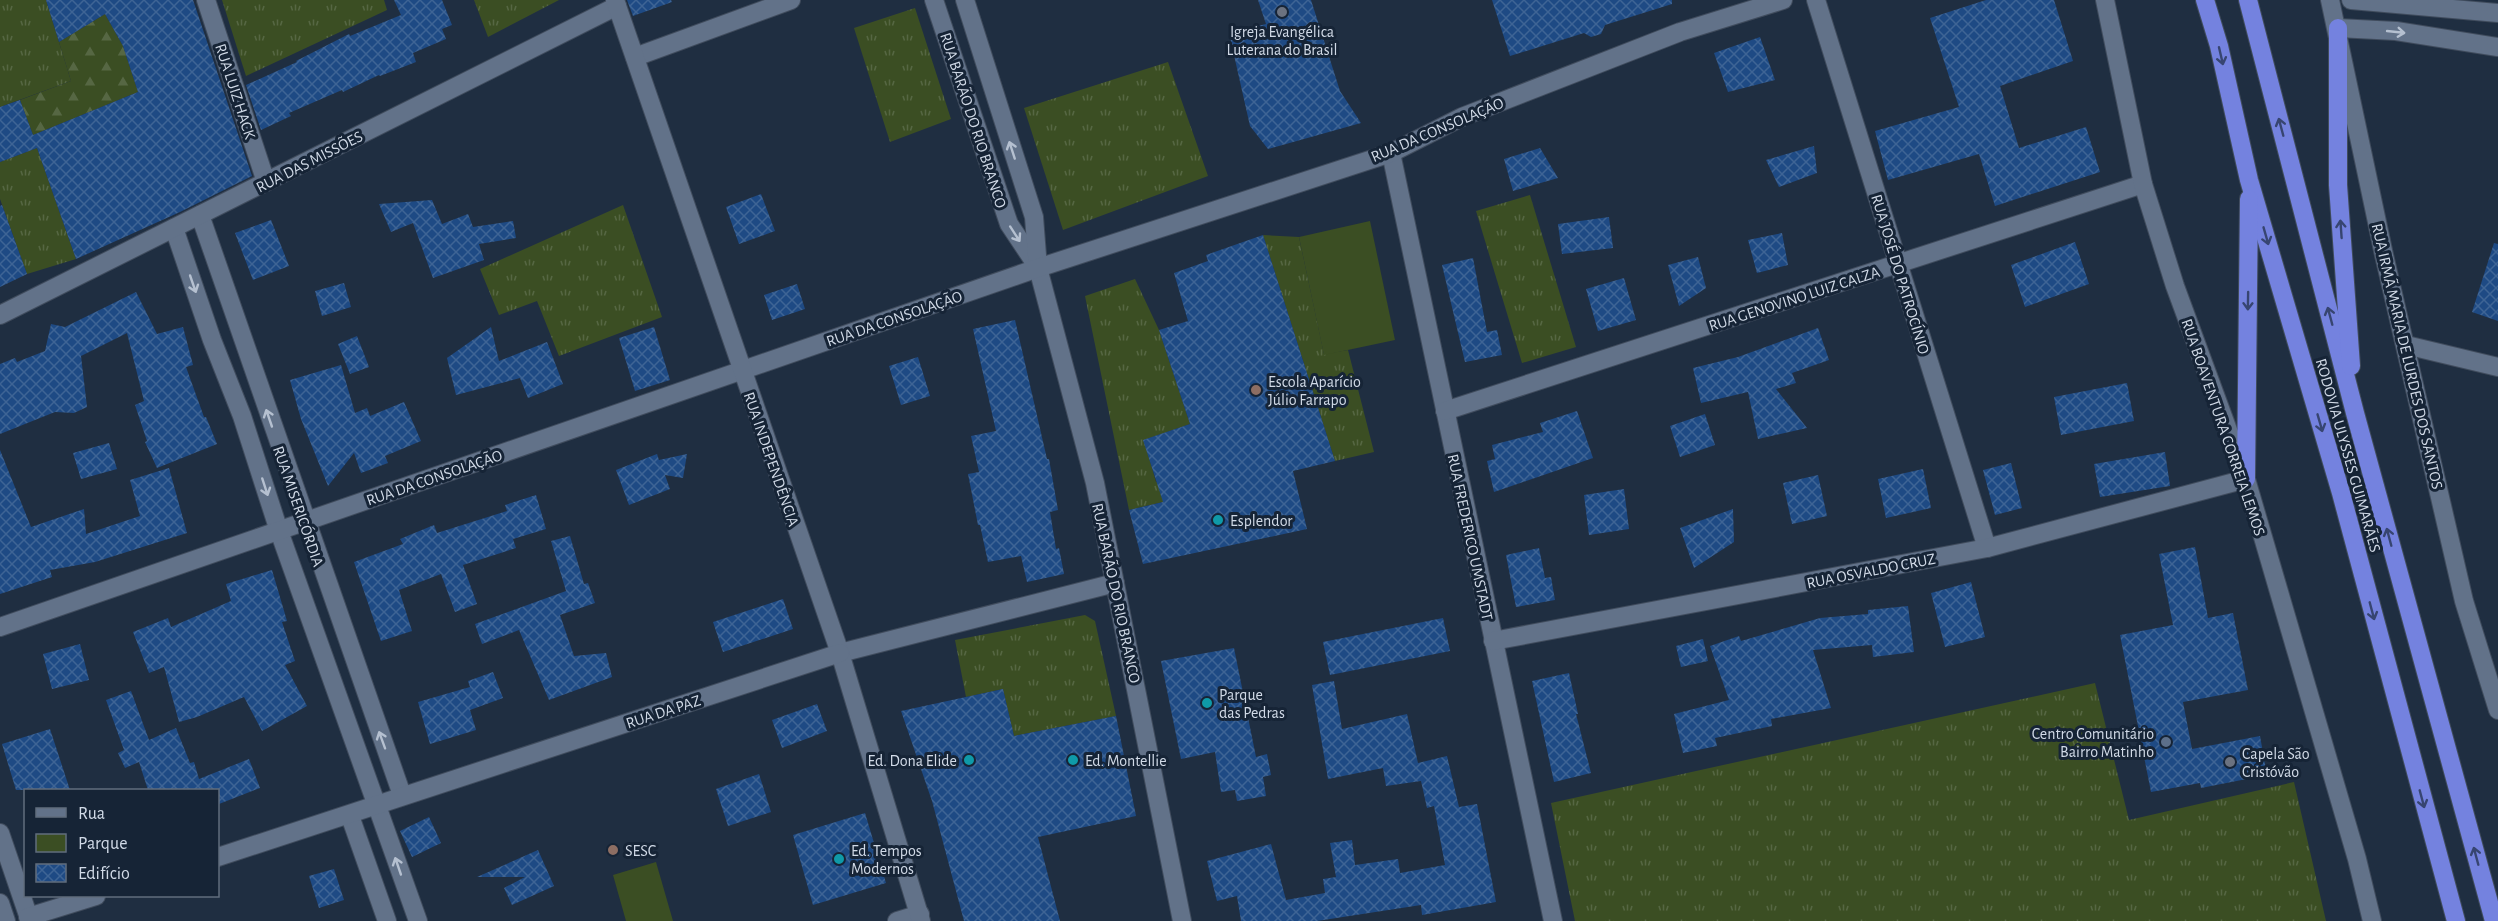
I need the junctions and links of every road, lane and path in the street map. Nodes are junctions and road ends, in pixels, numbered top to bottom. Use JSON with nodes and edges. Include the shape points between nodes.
{"nodes":[{"id":1,"x":206,"y":0,"type":"edge"},
{"id":2,"x":791,"y":0,"type":"edge"},
{"id":3,"x":934,"y":0,"type":"edge"},
{"id":4,"x":965,"y":0,"type":"edge"},
{"id":5,"x":1783,"y":0,"type":"edge"},
{"id":6,"x":1816,"y":0,"type":"edge"},
{"id":7,"x":2105,"y":0,"type":"edge"},
{"id":8,"x":2205,"y":0,"type":"edge"},
{"id":9,"x":2248,"y":0,"type":"edge"},
{"id":10,"x":2330,"y":0,"type":"edge"},
{"id":11,"x":2351,"y":0,"type":"edge"},
{"id":12,"x":616,"y":3,"type":"edge"},
{"id":13,"x":2492,"y":13,"type":"edge"},
{"id":14,"x":2338,"y":28,"type":"junction"},
{"id":15,"x":2491,"y":46,"type":"edge"},
{"id":16,"x":635,"y":57,"type":"junction"},
{"id":17,"x":992,"y":89,"type":"junction"},
{"id":18,"x":966,"y":98,"type":"junction"},
{"id":19,"x":1391,"y":153,"type":"junction"},
{"id":20,"x":2249,"y":180,"type":"junction"},
{"id":21,"x":266,"y":182,"type":"junction"},
{"id":22,"x":2143,"y":184,"type":"junction"},
{"id":23,"x":200,"y":215,"type":"junction"},
{"id":24,"x":174,"y":228,"type":"junction"},
{"id":25,"x":1898,"y":264,"type":"junction"},
{"id":26,"x":1038,"y":268,"type":"junction"},
{"id":27,"x":0,"y":315,"type":"edge"},
{"id":28,"x":237,"y":327,"type":"junction"},
{"id":29,"x":212,"y":340,"type":"junction"},
{"id":30,"x":2406,"y":345,"type":"junction"},
{"id":31,"x":2498,"y":367,"type":"edge"},
{"id":32,"x":741,"y":370,"type":"junction"},
{"id":33,"x":1445,"y":411,"type":"junction"},
{"id":34,"x":2355,"y":413,"type":"junction"},
{"id":35,"x":2246,"y":479,"type":"junction"},
{"id":36,"x":305,"y":522,"type":"junction"},
{"id":37,"x":279,"y":531,"type":"junction"},
{"id":38,"x":1987,"y":548,"type":"junction"},
{"id":39,"x":1115,"y":583,"type":"junction"},
{"id":40,"x":0,"y":627,"type":"edge"},
{"id":41,"x":1493,"y":641,"type":"junction"},
{"id":42,"x":840,"y":653,"type":"junction"},
{"id":43,"x":356,"y":666,"type":"junction"},
{"id":44,"x":330,"y":676,"type":"junction"},
{"id":45,"x":2498,"y":710,"type":"edge"},
{"id":46,"x":402,"y":795,"type":"junction"},
{"id":47,"x":377,"y":805,"type":"junction"},
{"id":48,"x":350,"y":816,"type":"junction"},
{"id":49,"x":0,"y":833,"type":"edge"},
{"id":50,"x":219,"y":857,"type":"edge"},
{"id":51,"x":93,"y":897,"type":"edge"},
{"id":52,"x":0,"y":903,"type":"edge"},
{"id":53,"x":921,"y":917,"type":"edge"},
{"id":54,"x":24,"y":920,"type":"edge"},
{"id":55,"x":6,"y":921,"type":"edge"},
{"id":56,"x":387,"y":921,"type":"edge"},
{"id":57,"x":418,"y":921,"type":"edge"},
{"id":58,"x":897,"y":921,"type":"edge"},
{"id":59,"x":1182,"y":921,"type":"edge"},
{"id":60,"x":1553,"y":921,"type":"edge"},
{"id":61,"x":2372,"y":921,"type":"edge"},
{"id":62,"x":2456,"y":921,"type":"edge"},
{"id":63,"x":2494,"y":921,"type":"edge"}],
"edges":[{"from":1,"to":21,"type":"street","name":"RUA LUIZ HACK"},
{"from":2,"to":16,"type":"street"},
{"from":3,"to":18,"type":"street","name":"RUA BARÃO DO RIO BRANCO"},
{"from":4,"to":17,"type":"street","name":"RUA BARÃO DO RIO BRANCO"},
{"from":5,"to":19,"type":"street","name":"RUA DA CONSOLAÇÃO","via":[[1604,61],[1462,117]]},
{"from":6,"to":25,"type":"street","name":"RUA JOSÉ DO PATROCÍNIO"},
{"from":7,"to":22,"type":"street","name":"RUA BOAVENTURA CORREIA LEMOS"},
{"from":8,"to":20,"type":"highway","name":"RODOVIA ULYSSES GUIMARÃES","one_way":true},
{"from":34,"to":9,"type":"highway","name":"RODOVIA ULYSSES GUIMARÃES","one_way":true},
{"from":10,"to":14,"type":"street","name":"RUA IRMÃ MARIA DE LURDES DOS SANTOS"},
{"from":11,"to":13,"type":"street"},
{"from":12,"to":16,"type":"street","name":"RUA INDEPENDÊNCIA"},
{"from":12,"to":21,"type":"street","name":"RUA DAS MISSÕES"},
{"from":13,"to":15,"type":"street"},
{"from":14,"to":15,"type":"street","one_way":true,"via":[[2396,31]]},
{"from":14,"to":30,"type":"street","name":"RUA IRMÃ MARIA DE LURDES DOS SANTOS"},
{"from":34,"to":14,"type":"highway","one_way":true,"via":[[2338,185]]},
{"from":16,"to":32,"type":"street","name":"RUA INDEPENDÊNCIA"},
{"from":17,"to":18,"type":"street"},
{"from":26,"to":17,"type":"street","name":"RUA BARÃO DO RIO BRANCO","one_way":true,"via":[[1034,217]]},
{"from":18,"to":26,"type":"street","name":"RUA BARÃO DO RIO BRANCO","one_way":true,"via":[[1008,224]]},
{"from":19,"to":26,"type":"street","name":"RUA DA CONSOLAÇÃO"},
{"from":19,"to":33,"type":"street","name":"RUA FREDERICO UMSTADT"},
{"from":20,"to":35,"type":"highway","one_way":true},
{"from":20,"to":62,"type":"highway","name":"RODOVIA ULYSSES GUIMARÃES","one_way":true,"via":[[2341,494]]},
{"from":21,"to":23,"type":"street","name":"RUA DAS MISSÕES"},
{"from":22,"to":25,"type":"street","name":"RUA GENOVINO LUIZ CALZA"},
{"from":22,"to":35,"type":"street","name":"RUA BOAVENTURA CORREIA LEMOS","via":[[2175,286]]},
{"from":23,"to":24,"type":"street","name":"RUA DAS MISSÕES"},
{"from":23,"to":28,"type":"street","name":"RUA MISERICÓRDIA"},
{"from":24,"to":27,"type":"street","name":"RUA DAS MISSÕES"},
{"from":24,"to":29,"type":"street","name":"RUA MISERICÓRDIA","one_way":true},
{"from":25,"to":33,"type":"street","name":"RUA GENOVINO LUIZ CALZA"},
{"from":25,"to":38,"type":"street","name":"RUA JOSÉ DO PATROCÍNIO"},
{"from":26,"to":32,"type":"street","name":"RUA DA CONSOLAÇÃO"},
{"from":26,"to":39,"type":"street","name":"RUA BARÃO DO RIO BRANCO","via":[[1095,483]]},
{"from":28,"to":29,"type":"street"},
{"from":36,"to":28,"type":"street","name":"RUA MISERICÓRDIA","one_way":true},
{"from":29,"to":37,"type":"street","name":"RUA MISERICÓRDIA","one_way":true,"via":[[242,416]]},
{"from":30,"to":31,"type":"street"},
{"from":30,"to":45,"type":"street","name":"RUA IRMÃ MARIA DE LURDES DOS SANTOS","via":[[2464,601]]},
{"from":32,"to":36,"type":"street","name":"RUA DA CONSOLAÇÃO"},
{"from":32,"to":42,"type":"street","name":"RUA INDEPENDÊNCIA"},
{"from":33,"to":41,"type":"street","name":"RUA FREDERICO UMSTADT"},
{"from":63,"to":34,"type":"highway","name":"RODOVIA ULYSSES GUIMARÃES","one_way":true},
{"from":35,"to":38,"type":"street","name":"RUA OSVALDO CRUZ"},
{"from":35,"to":61,"type":"street","name":"RUA BOAVENTURA CORREIA LEMOS"},
{"from":36,"to":37,"type":"street","name":"RUA DA CONSOLAÇÃO"},
{"from":36,"to":43,"type":"street","name":"RUA MISERICÓRDIA"},
{"from":37,"to":40,"type":"street","name":"RUA DA CONSOLAÇÃO"},
{"from":37,"to":44,"type":"street","name":"RUA MISERICÓRDIA"},
{"from":38,"to":41,"type":"street","name":"RUA OSVALDO CRUZ"},
{"from":39,"to":42,"type":"street","name":"RUA DA PAZ"},
{"from":39,"to":59,"type":"street","name":"RUA BARÃO DO RIO BRANCO"},
{"from":41,"to":60,"type":"street","name":"RUA FREDERICO UMSTADT"},
{"from":42,"to":46,"type":"street","name":"RUA DA PAZ"},
{"from":42,"to":53,"type":"street","name":"RUA INDEPENDÊNCIA"},
{"from":43,"to":44,"type":"street"},
{"from":46,"to":43,"type":"street","name":"RUA MISERICÓRDIA","one_way":true},
{"from":44,"to":47,"type":"street","name":"RUA MISERICÓRDIA"},
{"from":46,"to":47,"type":"street","name":"RUA DA PAZ"},
{"from":47,"to":48,"type":"street","name":"RUA DA PAZ"},
{"from":57,"to":47,"type":"street","name":"RUA MISERICÓRDIA","one_way":true},
{"from":48,"to":50,"type":"street","name":"RUA DA PAZ"},
{"from":48,"to":56,"type":"street"},
{"from":49,"to":54,"type":"street"},
{"from":51,"to":54,"type":"street"},
{"from":52,"to":55,"type":"street"},
{"from":53,"to":58,"type":"street"}]}
